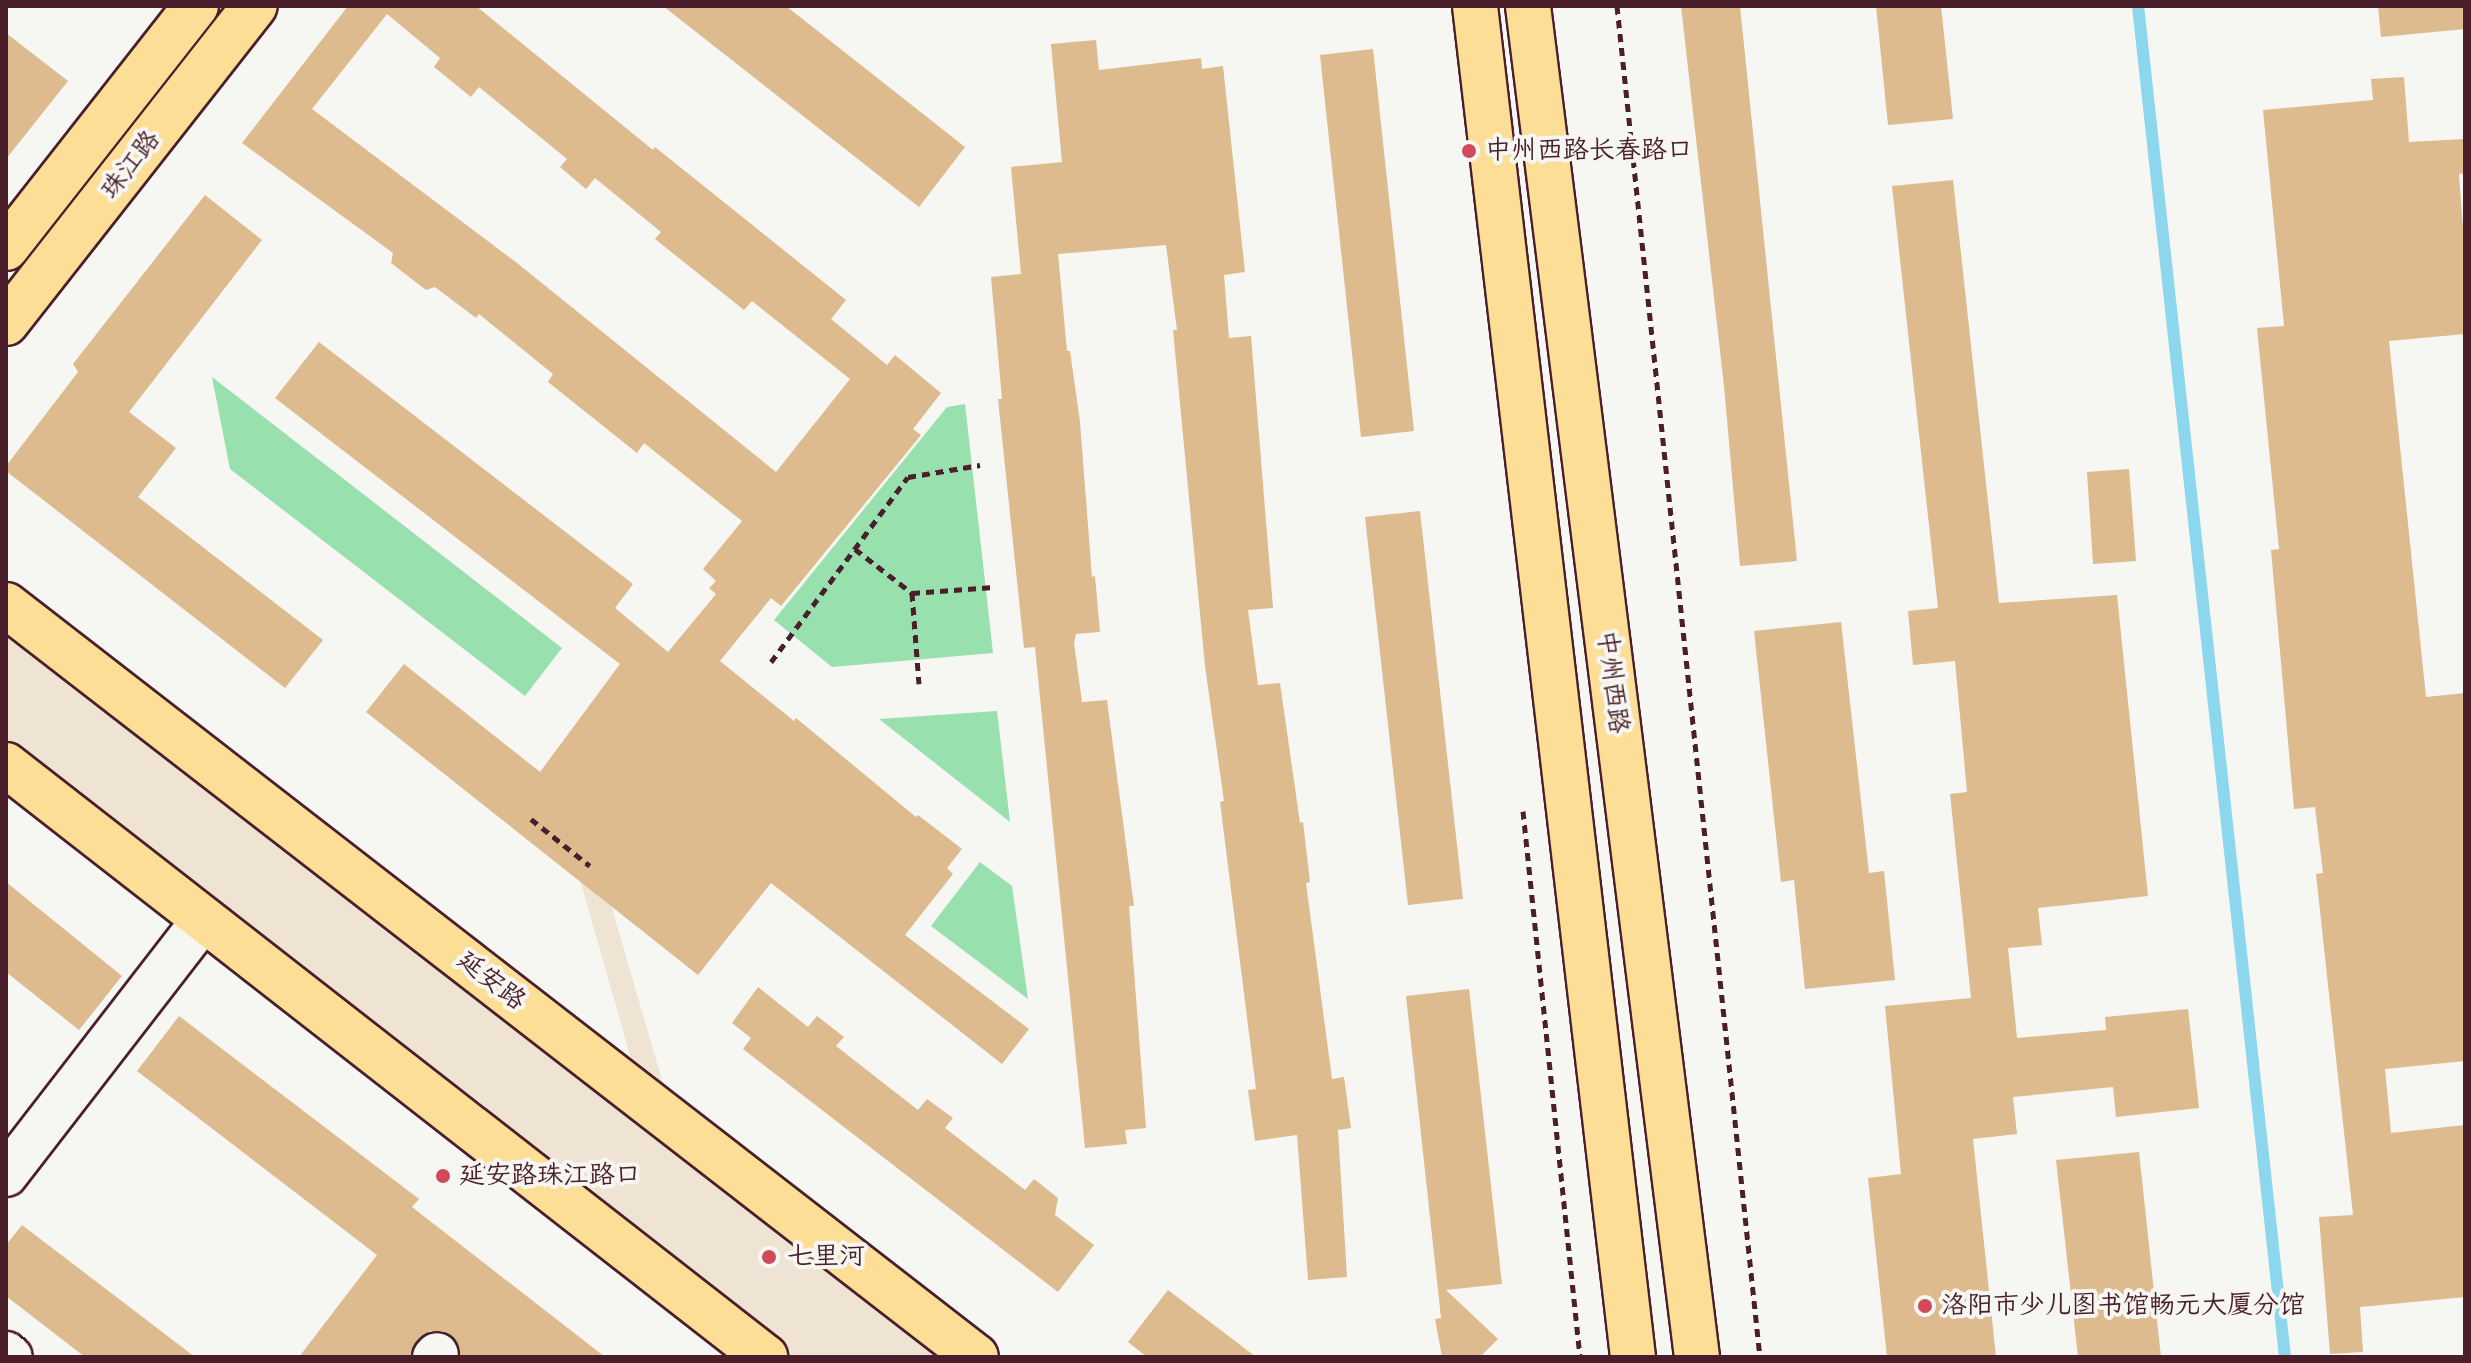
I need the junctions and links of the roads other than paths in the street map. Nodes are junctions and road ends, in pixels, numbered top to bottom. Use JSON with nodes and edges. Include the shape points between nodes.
{"nodes":[{"id":1,"x":196,"y":6,"type":"edge"},
{"id":2,"x":255,"y":6,"type":"edge"},
{"id":3,"x":1475,"y":6,"type":"edge"},
{"id":4,"x":1528,"y":6,"type":"edge"},
{"id":5,"x":6,"y":248,"type":"edge"},
{"id":6,"x":6,"y":323,"type":"edge"},
{"id":7,"x":6,"y":605,"type":"edge"},
{"id":8,"x":6,"y":765,"type":"edge"},
{"id":9,"x":203,"y":920,"type":"junction"},
{"id":10,"x":6,"y":1175,"type":"edge"},
{"id":11,"x":6,"y":1353,"type":"edge"},
{"id":12,"x":11,"y":1357,"type":"edge"},
{"id":13,"x":765,"y":1357,"type":"edge"},
{"id":14,"x":976,"y":1357,"type":"edge"},
{"id":15,"x":1633,"y":1357,"type":"edge"},
{"id":16,"x":1697,"y":1357,"type":"edge"}],
"edges":[{"from":1,"to":5,"type":"main road","name":"珠江路"},
{"from":2,"to":6,"type":"main road","name":"珠江路"},
{"from":3,"to":15,"type":"main road"},
{"from":4,"to":16,"type":"main road","name":"中州西路"},
{"from":7,"to":14,"type":"main road","name":"延安路"},
{"from":8,"to":9,"type":"main road"},
{"from":9,"to":10,"type":"street"},
{"from":9,"to":13,"type":"main road"},
{"from":11,"to":12,"type":"street"}]}
